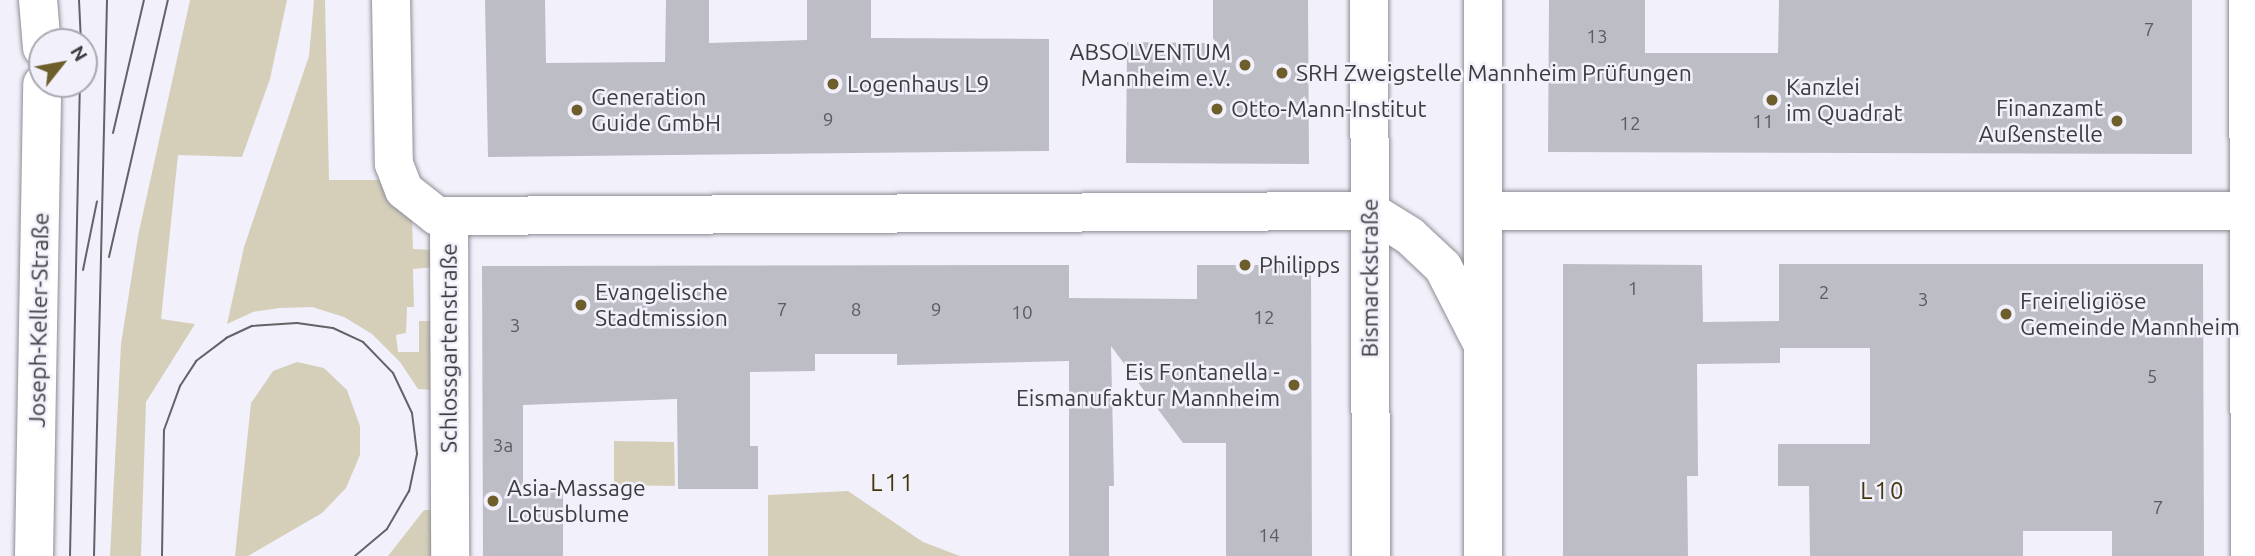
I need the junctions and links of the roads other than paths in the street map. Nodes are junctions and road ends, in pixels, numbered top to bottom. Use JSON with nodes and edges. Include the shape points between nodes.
{"nodes":[{"id":1,"x":38,"y":0,"type":"edge"},
{"id":2,"x":391,"y":0,"type":"edge"},
{"id":3,"x":1369,"y":0,"type":"edge"},
{"id":4,"x":1483,"y":0,"type":"edge"},
{"id":5,"x":2248,"y":0,"type":"edge"},
{"id":6,"x":40,"y":28,"type":"edge"},
{"id":7,"x":42,"y":98,"type":"edge"},
{"id":8,"x":1370,"y":211,"type":"junction"},
{"id":9,"x":1483,"y":211,"type":"junction"},
{"id":10,"x":2249,"y":211,"type":"junction"},
{"id":11,"x":461,"y":218,"type":"junction"},
{"id":12,"x":1483,"y":345,"type":"junction"},
{"id":13,"x":34,"y":556,"type":"edge"},
{"id":14,"x":450,"y":556,"type":"edge"},
{"id":15,"x":1371,"y":556,"type":"edge"},
{"id":16,"x":1483,"y":556,"type":"edge"},
{"id":17,"x":2250,"y":556,"type":"edge"}],
"edges":[{"from":1,"to":6,"type":"street"},
{"from":2,"to":11,"type":"street","name":"Schlossgartenstraße","via":[[396,171],[425,210]]},
{"from":3,"to":8,"type":"street","name":"Bismarckstraße"},
{"from":4,"to":9,"type":"street"},
{"from":5,"to":10,"type":"street"},
{"from":7,"to":13,"type":"street","name":"Joseph-Keller-Straße"},
{"from":8,"to":11,"type":"street"},
{"from":8,"to":12,"type":"street","via":[[1410,236],[1443,267]]},
{"from":8,"to":15,"type":"street","name":"Bismarckstraße"},
{"from":9,"to":10,"type":"street"},
{"from":9,"to":12,"type":"street"},
{"from":10,"to":17,"type":"street"},
{"from":11,"to":14,"type":"street","name":"Schlossgartenstraße"},
{"from":12,"to":16,"type":"street"}]}
